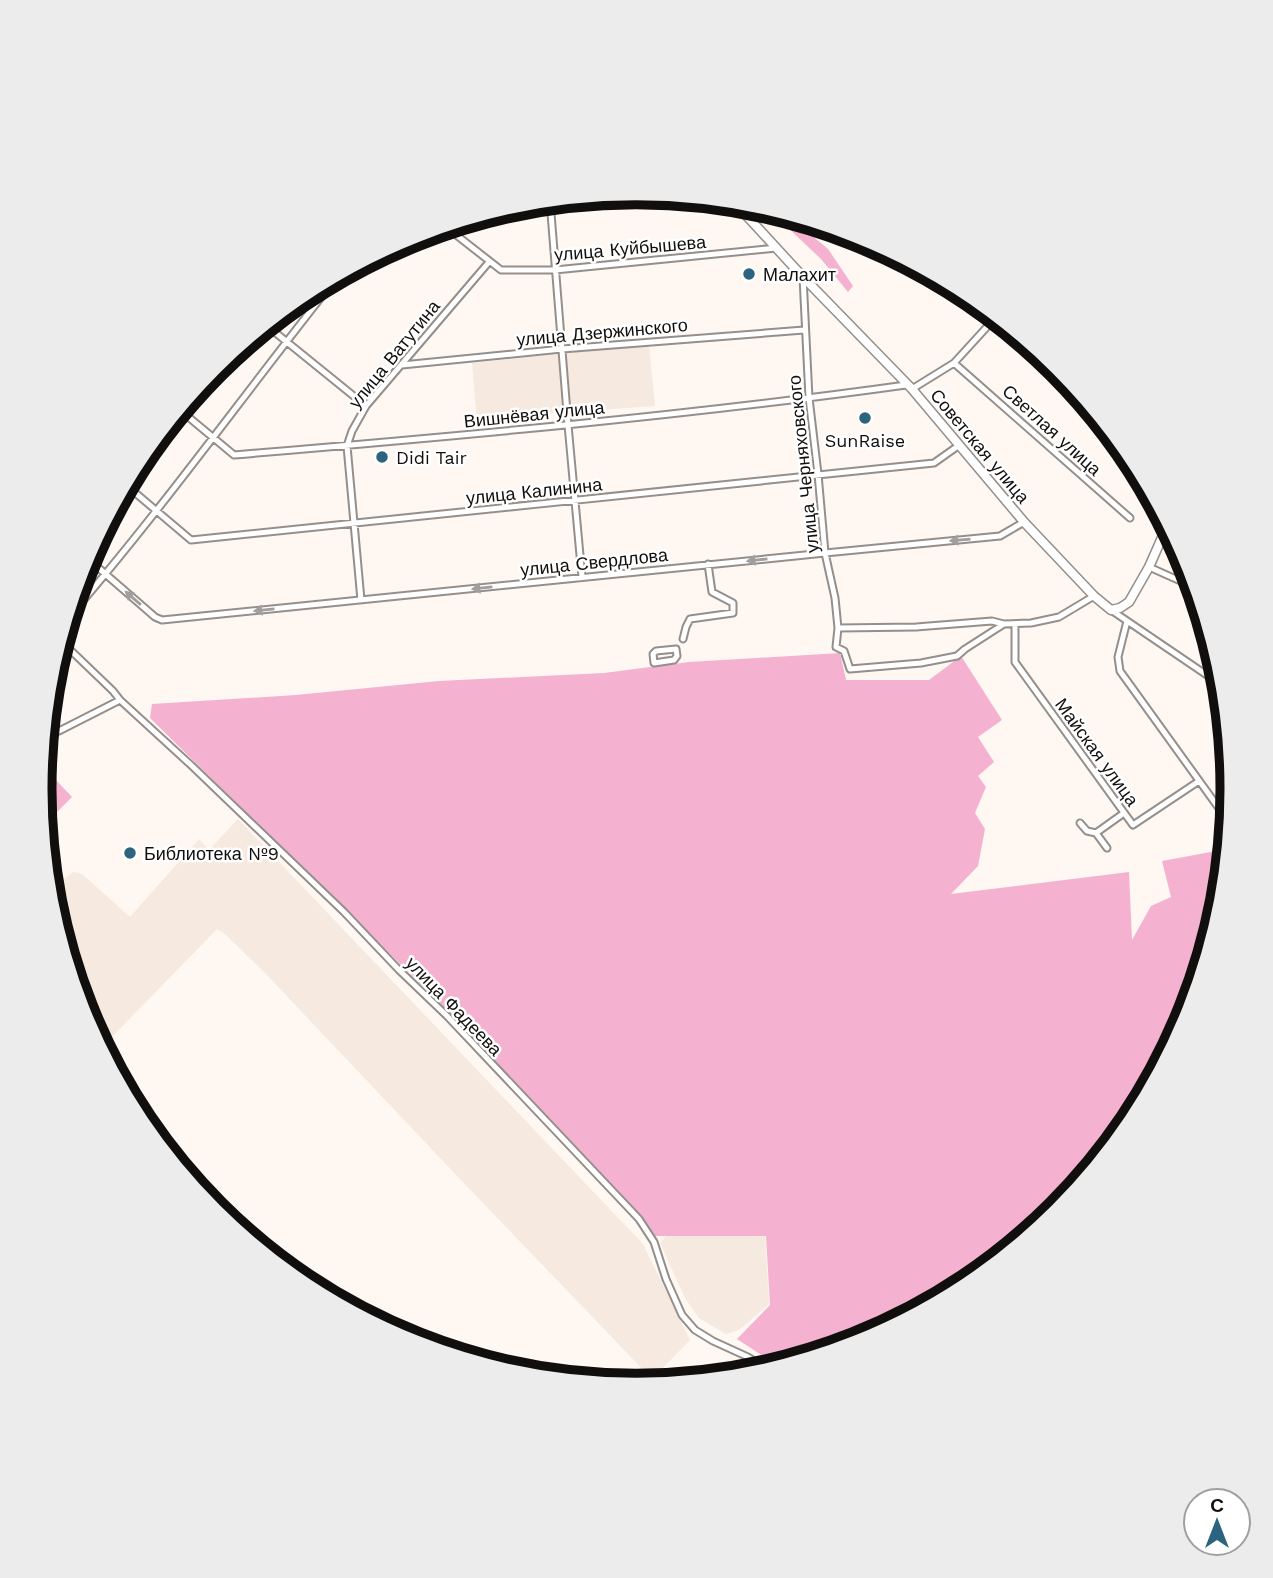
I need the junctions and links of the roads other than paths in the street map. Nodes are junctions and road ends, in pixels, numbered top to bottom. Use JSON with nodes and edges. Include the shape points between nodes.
{"nodes":[{"id":1,"x":551,"y":211,"type":"edge"},
{"id":2,"x":746,"y":215,"type":"edge"},
{"id":3,"x":455,"y":234,"type":"edge"},
{"id":4,"x":776,"y":248,"type":"junction"},
{"id":5,"x":489,"y":262,"type":"junction"},
{"id":6,"x":555,"y":270,"type":"junction"},
{"id":7,"x":803,"y":277,"type":"junction"},
{"id":8,"x":321,"y":298,"type":"edge"},
{"id":9,"x":989,"y":324,"type":"edge"},
{"id":10,"x":804,"y":330,"type":"junction"},
{"id":11,"x":274,"y":332,"type":"edge"},
{"id":12,"x":286,"y":341,"type":"junction"},
{"id":13,"x":562,"y":349,"type":"junction"},
{"id":14,"x":954,"y":363,"type":"junction"},
{"id":15,"x":402,"y":365,"type":"junction"},
{"id":16,"x":909,"y":387,"type":"junction"},
{"id":17,"x":809,"y":398,"type":"junction"},
{"id":18,"x":366,"y":406,"type":"junction"},
{"id":19,"x":187,"y":416,"type":"edge"},
{"id":20,"x":568,"y":425,"type":"junction"},
{"id":21,"x":213,"y":438,"type":"junction"},
{"id":22,"x":347,"y":446,"type":"junction"},
{"id":23,"x":958,"y":446,"type":"junction"},
{"id":24,"x":818,"y":474,"type":"junction"},
{"id":25,"x":134,"y":492,"type":"edge"},
{"id":26,"x":575,"y":501,"type":"junction"},
{"id":27,"x":156,"y":510,"type":"junction"},
{"id":28,"x":1130,"y":518,"type":"dead end"},
{"id":29,"x":1024,"y":522,"type":"junction"},
{"id":30,"x":353,"y":524,"type":"junction"},
{"id":31,"x":1162,"y":536,"type":"edge"},
{"id":32,"x":825,"y":553,"type":"junction"},
{"id":33,"x":708,"y":565,"type":"junction"},
{"id":34,"x":97,"y":566,"type":"edge"},
{"id":35,"x":1149,"y":567,"type":"junction"},
{"id":36,"x":106,"y":574,"type":"junction"},
{"id":37,"x":582,"y":577,"type":"junction"},
{"id":38,"x":1182,"y":582,"type":"edge"},
{"id":39,"x":1094,"y":596,"type":"junction"},
{"id":40,"x":83,"y":600,"type":"edge"},
{"id":41,"x":361,"y":600,"type":"junction"},
{"id":42,"x":1111,"y":610,"type":"junction"},
{"id":43,"x":1126,"y":621,"type":"junction"},
{"id":44,"x":1004,"y":624,"type":"junction"},
{"id":45,"x":1015,"y":624,"type":"junction"},
{"id":46,"x":838,"y":628,"type":"junction"},
{"id":47,"x":683,"y":639,"type":"dead end"},
{"id":48,"x":70,"y":649,"type":"edge"},
{"id":49,"x":653,"y":653,"type":"joint"},
{"id":50,"x":1209,"y":677,"type":"edge"},
{"id":51,"x":120,"y":700,"type":"junction"},
{"id":52,"x":56,"y":729,"type":"edge"},
{"id":53,"x":1199,"y":781,"type":"junction"},
{"id":54,"x":1220,"y":806,"type":"edge"},
{"id":55,"x":1124,"y":813,"type":"junction"},
{"id":56,"x":1080,"y":823,"type":"dead end"},
{"id":57,"x":1096,"y":833,"type":"junction"},
{"id":58,"x":1107,"y":848,"type":"dead end"},
{"id":59,"x":754,"y":1361,"type":"edge"}],
"edges":[{"from":1,"to":6,"type":"street"},
{"from":2,"to":4,"type":"street","name":"Советская улица"},
{"from":3,"to":5,"type":"street"},
{"from":4,"to":6,"type":"street","name":"улица Куйбышева"},
{"from":4,"to":7,"type":"street","name":"Советская улица"},
{"from":5,"to":6,"type":"street","name":"улица Куйбышева","via":[[501,270]]},
{"from":5,"to":15,"type":"street","name":"улица Ватутина"},
{"from":6,"to":13,"type":"street"},
{"from":7,"to":10,"type":"street","name":"улица Черняховского"},
{"from":7,"to":16,"type":"street","name":"Советская улица"},
{"from":8,"to":12,"type":"street"},
{"from":9,"to":14,"type":"street"},
{"from":10,"to":13,"type":"street","name":"улица Дзержинского"},
{"from":10,"to":17,"type":"street","name":"улица Черняховского"},
{"from":11,"to":12,"type":"street"},
{"from":12,"to":18,"type":"street"},
{"from":12,"to":21,"type":"street"},
{"from":13,"to":15,"type":"street","name":"улица Дзержинского"},
{"from":13,"to":20,"type":"street"},
{"from":14,"to":16,"type":"street"},
{"from":14,"to":28,"type":"street","name":"Светлая улица"},
{"from":15,"to":18,"type":"street","name":"улица Ватутина"},
{"from":16,"to":17,"type":"street","name":"Вишнёвая улица"},
{"from":16,"to":23,"type":"street","name":"Советская улица"},
{"from":17,"to":20,"type":"street","name":"Вишнёвая улица"},
{"from":17,"to":24,"type":"street","name":"улица Черняховского"},
{"from":18,"to":22,"type":"street","name":"улица Ватутина"},
{"from":19,"to":21,"type":"street","name":"Вишнёвая улица"},
{"from":20,"to":22,"type":"street","name":"Вишнёвая улица"},
{"from":20,"to":26,"type":"street"},
{"from":21,"to":22,"type":"street","name":"Вишнёвая улица","via":[[234,455]]},
{"from":21,"to":27,"type":"street"},
{"from":22,"to":30,"type":"street","name":"улица Ватутина"},
{"from":23,"to":24,"type":"street","name":"улица Калинина","via":[[934,463]]},
{"from":23,"to":29,"type":"street","name":"Советская улица"},
{"from":24,"to":26,"type":"street","name":"улица Калинина"},
{"from":24,"to":32,"type":"street","name":"улица Черняховского"},
{"from":25,"to":27,"type":"street","name":"улица Калинина"},
{"from":26,"to":30,"type":"street","name":"улица Калинина"},
{"from":26,"to":37,"type":"street"},
{"from":27,"to":30,"type":"street","name":"улица Калинина","via":[[191,540]]},
{"from":27,"to":36,"type":"street"},
{"from":29,"to":32,"type":"street","name":"улица Свердлова","one_way":true,"via":[[1000,537]]},
{"from":29,"to":39,"type":"street","name":"Советская улица"},
{"from":30,"to":41,"type":"street","name":"улица Ватутина"},
{"from":31,"to":35,"type":"street"},
{"from":32,"to":33,"type":"street","name":"улица Свердлова","one_way":true},
{"from":32,"to":46,"type":"street","name":"улица Черняховского"},
{"from":33,"to":37,"type":"street","name":"улица Свердлова"},
{"from":33,"to":47,"type":"street","via":[[712,592],[733,603],[733,612],[690,618]]},
{"from":34,"to":36,"type":"street"},
{"from":35,"to":38,"type":"street"},
{"from":35,"to":42,"type":"street","via":[[1129,602]]},
{"from":36,"to":40,"type":"street"},
{"from":41,"to":36,"type":"street","name":"улица Свердлова","one_way":true,"via":[[162,620]]},
{"from":37,"to":41,"type":"street","name":"улица Свердлова","one_way":true},
{"from":39,"to":42,"type":"street","name":"Советская улица"},
{"from":39,"to":45,"type":"street","via":[[1059,617]]},
{"from":42,"to":43,"type":"street","name":"Советская улица"},
{"from":43,"to":50,"type":"street","name":"Советская улица"},
{"from":43,"to":53,"type":"street","via":[[1118,657],[1120,671]]},
{"from":44,"to":45,"type":"street"},
{"from":44,"to":46,"type":"street"},
{"from":44,"to":46,"type":"street","name":"улица Черняховского","via":[[957,656],[850,669],[844,651],[836,647]]},
{"from":45,"to":55,"type":"street","name":"Майская улица","via":[[1015,662]]},
{"from":48,"to":51,"type":"street","name":"улица Фадеева"},
{"from":49,"to":49,"type":"street","via":[[676,649],[677,656],[654,663]]},
{"from":51,"to":52,"type":"street","via":[[59,731]]},
{"from":51,"to":59,"type":"street","name":"улица Фадеева","via":[[344,912],[639,1219],[654,1242],[682,1315],[695,1330]]},
{"from":53,"to":54,"type":"street"},
{"from":53,"to":55,"type":"street","name":"Майская улица","via":[[1133,825]]},
{"from":55,"to":57,"type":"street"},
{"from":56,"to":57,"type":"street"},
{"from":57,"to":58,"type":"street"}]}
